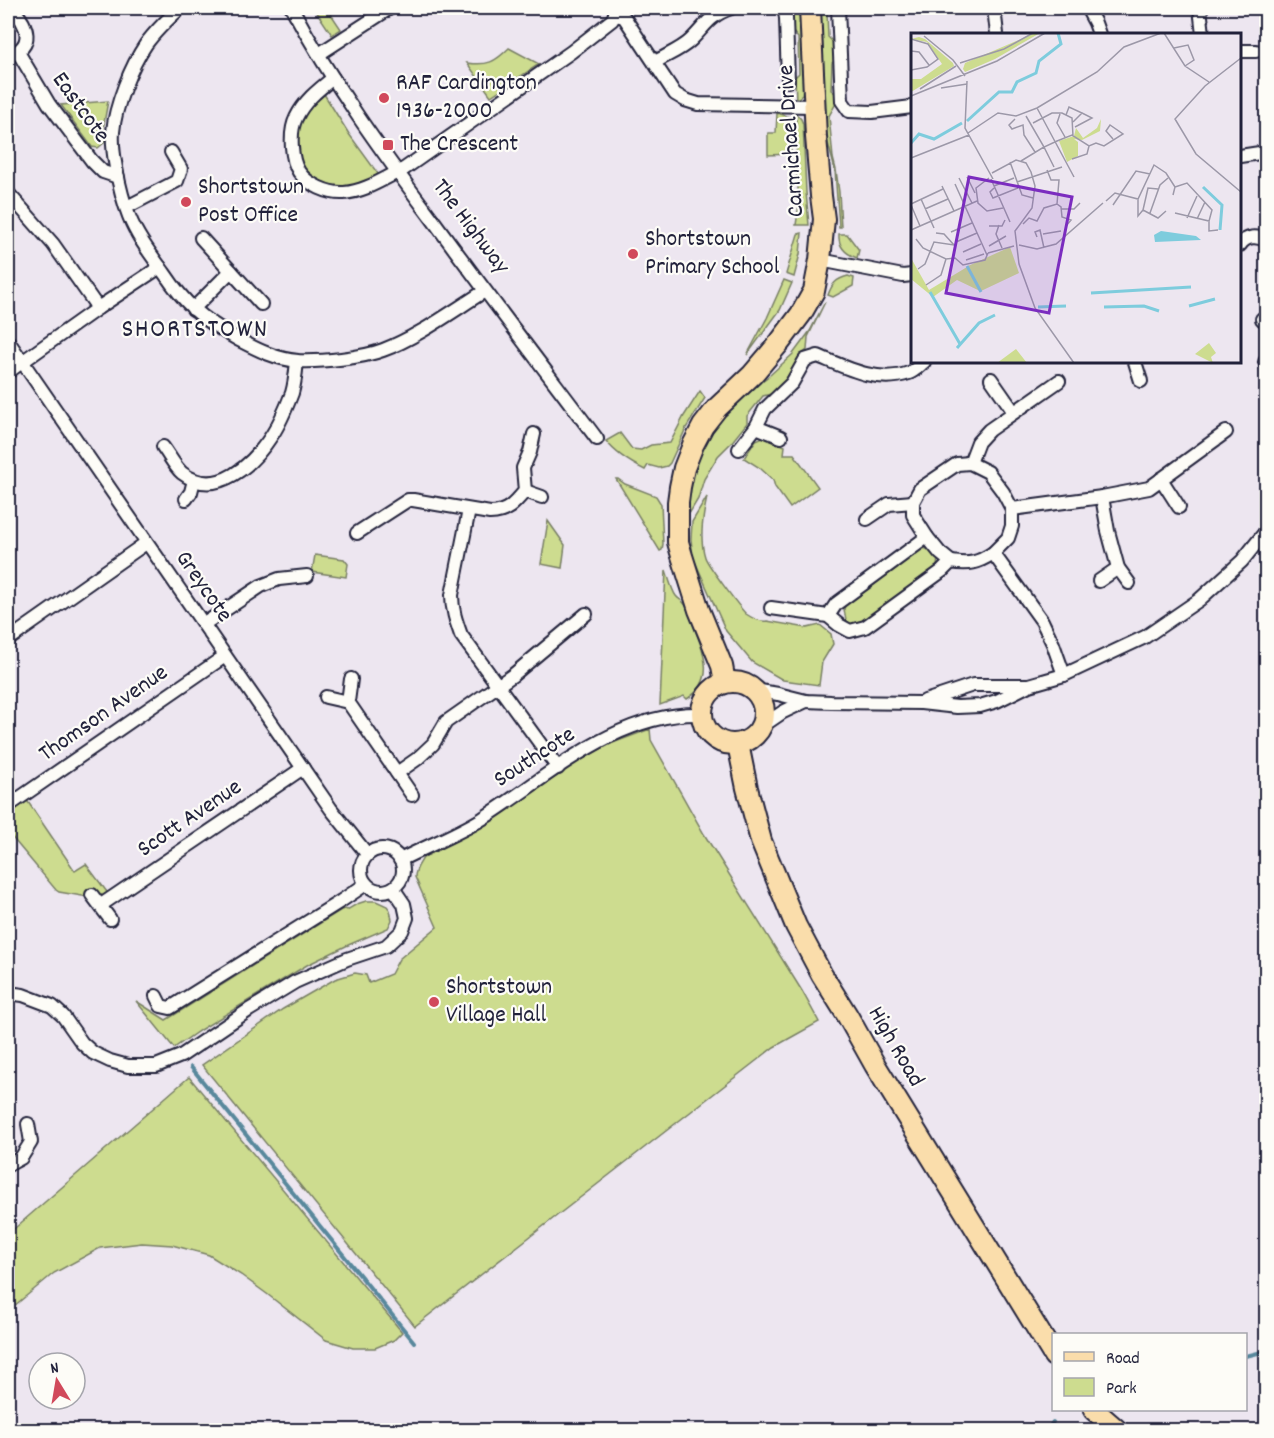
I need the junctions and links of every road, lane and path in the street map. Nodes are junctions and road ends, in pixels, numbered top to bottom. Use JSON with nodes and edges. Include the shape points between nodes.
{"nodes":[{"id":1,"x":12,"y":8,"type":"edge"},
{"id":2,"x":180,"y":8,"type":"edge"},
{"id":3,"x":293,"y":8,"type":"edge"},
{"id":4,"x":390,"y":8,"type":"edge"},
{"id":5,"x":731,"y":8,"type":"edge"},
{"id":6,"x":784,"y":8,"type":"edge"},
{"id":7,"x":810,"y":8,"type":"edge"},
{"id":8,"x":838,"y":8,"type":"edge"},
{"id":9,"x":994,"y":8,"type":"edge"},
{"id":10,"x":1087,"y":8,"type":"edge"},
{"id":11,"x":1200,"y":8,"type":"edge"},
{"id":12,"x":615,"y":11,"type":"edge"},
{"id":13,"x":997,"y":33,"type":"edge"},
{"id":14,"x":1099,"y":33,"type":"edge"},
{"id":15,"x":1203,"y":33,"type":"edge"},
{"id":16,"x":1241,"y":51,"type":"edge"},
{"id":17,"x":1256,"y":51,"type":"dead end"},
{"id":18,"x":13,"y":54,"type":"edge"},
{"id":19,"x":319,"y":54,"type":"junction"},
{"id":20,"x":655,"y":62,"type":"junction"},
{"id":21,"x":333,"y":78,"type":"junction"},
{"id":22,"x":788,"y":81,"type":"dead end"},
{"id":23,"x":814,"y":106,"type":"junction"},
{"id":24,"x":911,"y":107,"type":"edge"},
{"id":25,"x":171,"y":152,"type":"dead end"},
{"id":26,"x":1266,"y":152,"type":"edge"},
{"id":27,"x":1241,"y":156,"type":"edge"},
{"id":28,"x":397,"y":172,"type":"junction"},
{"id":29,"x":118,"y":177,"type":"junction"},
{"id":30,"x":8,"y":193,"type":"edge"},
{"id":31,"x":126,"y":207,"type":"junction"},
{"id":32,"x":201,"y":238,"type":"dead end"},
{"id":33,"x":1266,"y":240,"type":"edge"},
{"id":34,"x":1241,"y":243,"type":"edge"},
{"id":35,"x":820,"y":260,"type":"junction"},
{"id":36,"x":160,"y":267,"type":"junction"},
{"id":37,"x":231,"y":271,"type":"junction"},
{"id":38,"x":911,"y":275,"type":"edge"},
{"id":39,"x":485,"y":291,"type":"junction"},
{"id":40,"x":261,"y":304,"type":"dead end"},
{"id":41,"x":98,"y":308,"type":"junction"},
{"id":42,"x":193,"y":309,"type":"junction"},
{"id":43,"x":8,"y":341,"type":"edge"},
{"id":44,"x":297,"y":361,"type":"junction"},
{"id":45,"x":22,"y":362,"type":"junction"},
{"id":46,"x":923,"y":363,"type":"edge"},
{"id":47,"x":1135,"y":363,"type":"edge"},
{"id":48,"x":8,"y":372,"type":"edge"},
{"id":49,"x":991,"y":380,"type":"dead end"},
{"id":50,"x":1059,"y":381,"type":"dead end"},
{"id":51,"x":1141,"y":381,"type":"dead end"},
{"id":52,"x":1014,"y":412,"type":"junction"},
{"id":53,"x":756,"y":427,"type":"junction"},
{"id":54,"x":1226,"y":432,"type":"dead end"},
{"id":55,"x":534,"y":434,"type":"dead end"},
{"id":56,"x":782,"y":437,"type":"dead end"},
{"id":57,"x":597,"y":439,"type":"dead end"},
{"id":58,"x":163,"y":447,"type":"dead end"},
{"id":59,"x":739,"y":449,"type":"dead end"},
{"id":60,"x":970,"y":463,"type":"junction"},
{"id":61,"x":1161,"y":479,"type":"junction"},
{"id":62,"x":194,"y":480,"type":"junction"},
{"id":63,"x":525,"y":491,"type":"junction"},
{"id":64,"x":542,"y":497,"type":"dead end"},
{"id":65,"x":1102,"y":497,"type":"junction"},
{"id":66,"x":186,"y":499,"type":"dead end"},
{"id":67,"x":913,"y":502,"type":"junction"},
{"id":68,"x":1179,"y":507,"type":"dead end"},
{"id":69,"x":1012,"y":509,"type":"junction"},
{"id":70,"x":469,"y":510,"type":"junction"},
{"id":71,"x":867,"y":519,"type":"dead end"},
{"id":72,"x":1266,"y":531,"type":"edge"},
{"id":73,"x":357,"y":533,"type":"dead end"},
{"id":74,"x":927,"y":537,"type":"junction"},
{"id":75,"x":146,"y":543,"type":"junction"},
{"id":76,"x":993,"y":553,"type":"junction"},
{"id":77,"x":951,"y":562,"type":"junction"},
{"id":78,"x":1118,"y":568,"type":"junction"},
{"id":79,"x":307,"y":576,"type":"dead end"},
{"id":80,"x":1099,"y":581,"type":"dead end"},
{"id":81,"x":1129,"y":583,"type":"dead end"},
{"id":82,"x":771,"y":608,"type":"dead end"},
{"id":83,"x":586,"y":614,"type":"dead end"},
{"id":84,"x":828,"y":616,"type":"junction"},
{"id":85,"x":204,"y":624,"type":"junction"},
{"id":86,"x":8,"y":640,"type":"edge"},
{"id":87,"x":225,"y":656,"type":"junction"},
{"id":88,"x":1064,"y":675,"type":"junction"},
{"id":89,"x":351,"y":679,"type":"dead end"},
{"id":90,"x":725,"y":682,"type":"junction"},
{"id":91,"x":498,"y":685,"type":"junction"},
{"id":92,"x":1029,"y":685,"type":"junction"},
{"id":93,"x":754,"y":690,"type":"junction"},
{"id":94,"x":326,"y":697,"type":"dead end"},
{"id":95,"x":806,"y":701,"type":"junction"},
{"id":96,"x":348,"y":702,"type":"junction"},
{"id":97,"x":921,"y":703,"type":"junction"},
{"id":98,"x":701,"y":714,"type":"junction"},
{"id":99,"x":761,"y":727,"type":"junction"},
{"id":100,"x":738,"y":744,"type":"junction"},
{"id":101,"x":303,"y":768,"type":"junction"},
{"id":102,"x":558,"y":768,"type":"junction"},
{"id":103,"x":397,"y":773,"type":"junction"},
{"id":104,"x":412,"y":795,"type":"dead end"},
{"id":105,"x":8,"y":806,"type":"edge"},
{"id":106,"x":367,"y":854,"type":"junction"},
{"id":107,"x":400,"y":860,"type":"junction"},
{"id":108,"x":366,"y":884,"type":"junction"},
{"id":109,"x":393,"y":888,"type":"junction"},
{"id":110,"x":92,"y":895,"type":"dead end"},
{"id":111,"x":101,"y":906,"type":"junction"},
{"id":112,"x":110,"y":919,"type":"dead end"},
{"id":113,"x":8,"y":993,"type":"edge"},
{"id":114,"x":156,"y":996,"type":"dead end"},
{"id":115,"x":28,"y":1125,"type":"dead end"},
{"id":116,"x":8,"y":1165,"type":"edge"},
{"id":117,"x":1052,"y":1354,"type":"edge"},
{"id":118,"x":1095,"y":1411,"type":"edge"},
{"id":119,"x":1117,"y":1431,"type":"edge"}],
"edges":[{"from":1,"to":18,"type":"street","via":[[27,32],[25,43]]},
{"from":2,"to":29,"type":"street","via":[[146,45],[124,86],[112,135]]},
{"from":3,"to":19,"type":"street","name":"The Highway"},
{"from":4,"to":19,"type":"street"},
{"from":5,"to":20,"type":"street","via":[[706,22],[690,41]]},
{"from":6,"to":22,"type":"street"},
{"from":7,"to":23,"type":"main road","name":"Carmichael Drive"},
{"from":8,"to":24,"type":"street","via":[[842,101],[849,111]]},
{"from":9,"to":13,"type":"street"},
{"from":10,"to":14,"type":"street"},
{"from":11,"to":15,"type":"street"},
{"from":12,"to":20,"type":"street","via":[[624,17]]},
{"from":12,"to":28,"type":"street","via":[[612,20],[571,52]]},
{"from":16,"to":17,"type":"street"},
{"from":18,"to":29,"type":"street","name":"Eastcote","via":[[92,161],[103,172]]},
{"from":19,"to":21,"type":"street","name":"The Highway"},
{"from":20,"to":23,"type":"street","via":[[675,94],[698,104]]},
{"from":21,"to":28,"type":"street","name":"The Highway"},
{"from":21,"to":28,"type":"street","via":[[303,106],[294,121],[293,155],[298,171],[310,183],[342,193],[377,183]]},
{"from":23,"to":35,"type":"main road","name":"Carmichael Drive","via":[[824,219]]},
{"from":25,"to":31,"type":"street","via":[[181,169],[177,181]]},
{"from":26,"to":27,"type":"street"},
{"from":28,"to":39,"type":"street","name":"The Highway"},
{"from":29,"to":31,"type":"street"},
{"from":30,"to":41,"type":"street","via":[[53,244]]},
{"from":31,"to":36,"type":"street"},
{"from":32,"to":37,"type":"street"},
{"from":33,"to":34,"type":"street","via":[[1256,237]]},
{"from":35,"to":38,"type":"street"},
{"from":35,"to":90,"type":"main road","name":"Carmichael Drive","via":[[814,291],[797,319],[759,367],[703,426],[684,468],[678,542]]},
{"from":36,"to":41,"type":"street"},
{"from":36,"to":42,"type":"street"},
{"from":37,"to":40,"type":"street"},
{"from":37,"to":42,"type":"street"},
{"from":39,"to":44,"type":"street","via":[[382,351]]},
{"from":39,"to":57,"type":"street","name":"The Highway"},
{"from":41,"to":45,"type":"street"},
{"from":42,"to":44,"type":"street","via":[[251,346],[275,357]]},
{"from":43,"to":45,"type":"street","name":"Greycote"},
{"from":44,"to":62,"type":"street","via":[[283,413],[273,434],[252,460],[222,481]]},
{"from":45,"to":48,"type":"street"},
{"from":45,"to":75,"type":"street","name":"Greycote"},
{"from":46,"to":53,"type":"street","via":[[911,373],[884,377],[811,357],[765,409]]},
{"from":47,"to":51,"type":"street"},
{"from":49,"to":52,"type":"street"},
{"from":50,"to":52,"type":"street"},
{"from":52,"to":60,"type":"street","via":[[978,442]]},
{"from":53,"to":56,"type":"street"},
{"from":53,"to":59,"type":"street"},
{"from":54,"to":61,"type":"street"},
{"from":55,"to":63,"type":"street","via":[[523,468]]},
{"from":58,"to":62,"type":"street","via":[[181,472]]},
{"from":60,"to":67,"type":"street","via":[[957,464],[920,489]]},
{"from":60,"to":69,"type":"street","via":[[988,472]]},
{"from":61,"to":65,"type":"street","via":[[1149,488]]},
{"from":61,"to":68,"type":"street"},
{"from":62,"to":66,"type":"street"},
{"from":63,"to":64,"type":"street"},
{"from":63,"to":70,"type":"street","via":[[507,510]]},
{"from":65,"to":69,"type":"street"},
{"from":65,"to":78,"type":"street"},
{"from":67,"to":71,"type":"street","via":[[889,504]]},
{"from":67,"to":74,"type":"street","via":[[913,515]]},
{"from":69,"to":76,"type":"street","via":[[1008,538]]},
{"from":70,"to":73,"type":"street","via":[[408,500]]},
{"from":70,"to":91,"type":"street","via":[[452,608],[461,634]]},
{"from":72,"to":88,"type":"street","via":[[1242,561],[1199,600],[1145,637]]},
{"from":74,"to":77,"type":"street"},
{"from":74,"to":84,"type":"street","via":[[836,604]]},
{"from":75,"to":85,"type":"street","name":"Greycote"},
{"from":75,"to":86,"type":"street"},
{"from":76,"to":77,"type":"street","via":[[967,564]]},
{"from":76,"to":88,"type":"street","via":[[1042,621]]},
{"from":77,"to":84,"type":"street","via":[[865,627],[850,631]]},
{"from":78,"to":80,"type":"street"},
{"from":78,"to":81,"type":"street"},
{"from":79,"to":85,"type":"street","via":[[279,579],[261,586]]},
{"from":82,"to":84,"type":"street"},
{"from":83,"to":91,"type":"street"},
{"from":85,"to":87,"type":"street","name":"Greycote"},
{"from":87,"to":101,"type":"street","name":"Greycote"},
{"from":87,"to":105,"type":"street","name":"Thomson Avenue"},
{"from":88,"to":92,"type":"street"},
{"from":89,"to":96,"type":"street"},
{"from":90,"to":93,"type":"main road","via":[[742,683]]},
{"from":90,"to":98,"type":"main road","via":[[705,698]]},
{"from":91,"to":102,"type":"street"},
{"from":91,"to":103,"type":"street","via":[[446,722],[433,744]]},
{"from":92,"to":97,"type":"street","via":[[973,686]]},
{"from":92,"to":97,"type":"street","via":[[980,706]]},
{"from":93,"to":95,"type":"street"},
{"from":93,"to":99,"type":"main road","via":[[763,707]]},
{"from":94,"to":96,"type":"street"},
{"from":95,"to":97,"type":"street"},
{"from":95,"to":99,"type":"street"},
{"from":96,"to":103,"type":"street"},
{"from":98,"to":100,"type":"main road","via":[[709,733],[717,740]]},
{"from":98,"to":102,"type":"street","name":"Southcote","via":[[642,723],[618,732]]},
{"from":99,"to":100,"type":"main road"},
{"from":100,"to":117,"type":"main road","name":"High Road","via":[[761,841],[796,926],[874,1065]]},
{"from":101,"to":106,"type":"street","name":"Greycote"},
{"from":101,"to":111,"type":"street","name":"Scott Avenue"},
{"from":102,"to":107,"type":"street","name":"Southcote","via":[[458,833]]},
{"from":103,"to":104,"type":"street"},
{"from":106,"to":107,"type":"street","via":[[387,850]]},
{"from":106,"to":108,"type":"street","via":[[361,867]]},
{"from":107,"to":109,"type":"street","via":[[401,877]]},
{"from":108,"to":109,"type":"street","via":[[378,891]]},
{"from":108,"to":114,"type":"street","via":[[170,1008],[161,1006]]},
{"from":109,"to":113,"type":"street","via":[[404,904],[407,918],[402,931],[386,946],[295,982],[181,1056],[156,1066],[128,1066],[93,1053],[52,1006]]},
{"from":110,"to":111,"type":"street"},
{"from":111,"to":112,"type":"street"},
{"from":115,"to":116,"type":"street","via":[[30,1142],[21,1158]]},
{"from":118,"to":119,"type":"main road"}]}
